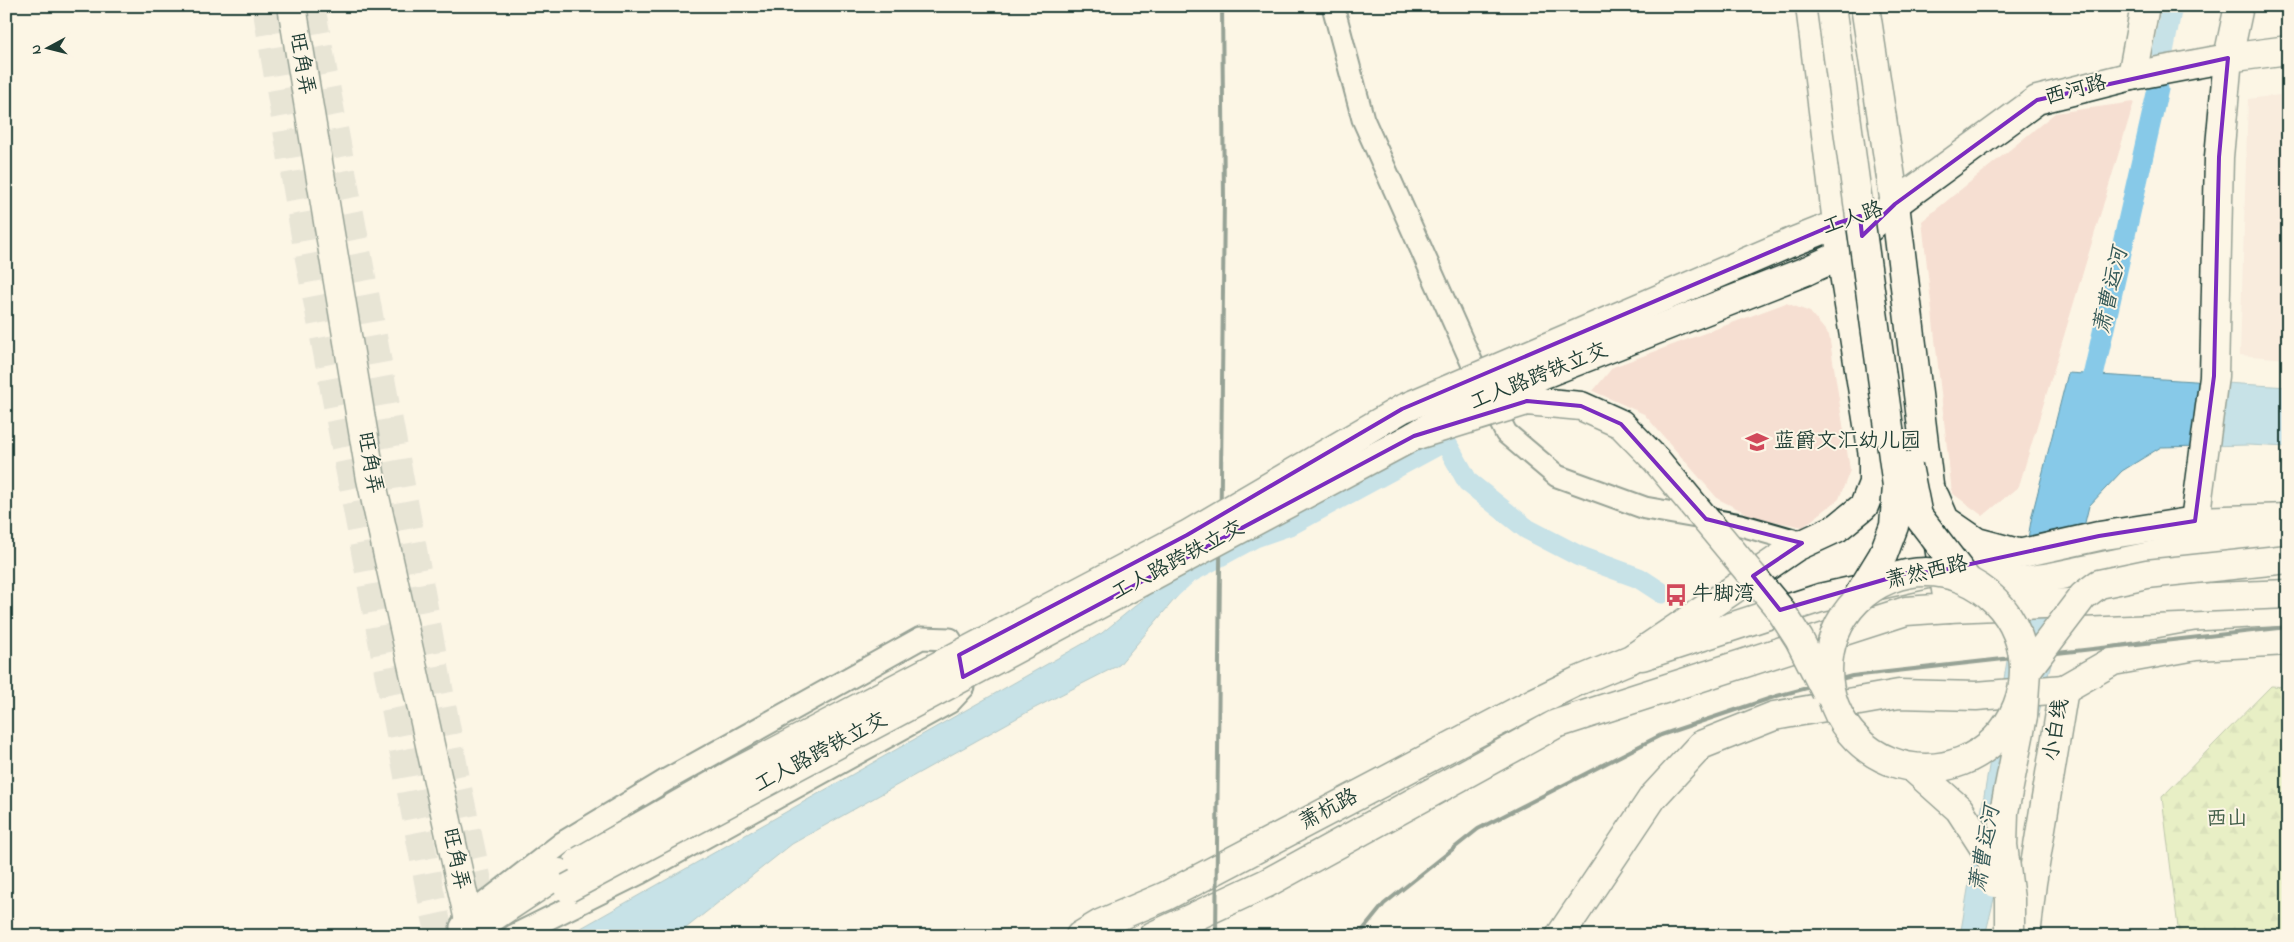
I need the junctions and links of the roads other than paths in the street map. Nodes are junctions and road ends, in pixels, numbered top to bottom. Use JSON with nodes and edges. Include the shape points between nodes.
{"nodes":[{"id":1,"x":292,"y":6,"type":"edge"},
{"id":2,"x":1333,"y":6,"type":"edge"},
{"id":3,"x":1810,"y":6,"type":"edge"},
{"id":4,"x":1830,"y":6,"type":"edge"},
{"id":5,"x":1847,"y":6,"type":"edge"},
{"id":6,"x":1865,"y":6,"type":"edge"},
{"id":7,"x":2145,"y":6,"type":"edge"},
{"id":8,"x":2239,"y":6,"type":"edge"},
{"id":9,"x":2288,"y":50,"type":"edge"},
{"id":10,"x":2228,"y":58,"type":"junction"},
{"id":11,"x":2132,"y":76,"type":"junction"},
{"id":12,"x":1895,"y":204,"type":"junction"},
{"id":13,"x":1838,"y":223,"type":"junction"},
{"id":14,"x":1790,"y":243,"type":"joint"},
{"id":15,"x":1841,"y":256,"type":"junction"},
{"id":16,"x":1806,"y":271,"type":"joint"},
{"id":17,"x":1414,"y":436,"type":"junction"},
{"id":18,"x":1929,"y":484,"type":"junction"},
{"id":19,"x":2288,"y":518,"type":"edge"},
{"id":20,"x":2195,"y":521,"type":"junction"},
{"id":21,"x":2288,"y":535,"type":"edge"},
{"id":22,"x":1804,"y":543,"type":"junction"},
{"id":23,"x":2018,"y":553,"type":"junction"},
{"id":24,"x":2288,"y":559,"type":"edge"},
{"id":25,"x":1955,"y":575,"type":"junction"},
{"id":26,"x":2288,"y":594,"type":"edge"},
{"id":27,"x":1852,"y":604,"type":"junction"},
{"id":28,"x":1949,"y":608,"type":"junction"},
{"id":29,"x":2288,"y":641,"type":"edge"},
{"id":30,"x":1631,"y":659,"type":"junction"},
{"id":31,"x":2026,"y":671,"type":"junction"},
{"id":32,"x":1578,"y":681,"type":"joint"},
{"id":33,"x":2064,"y":689,"type":"junction"},
{"id":34,"x":1594,"y":711,"type":"joint"},
{"id":35,"x":1843,"y":723,"type":"junction"},
{"id":36,"x":1913,"y":768,"type":"junction"},
{"id":37,"x":564,"y":881,"type":"junction"},
{"id":38,"x":2032,"y":883,"type":"junction"},
{"id":39,"x":462,"y":929,"type":"edge"},
{"id":40,"x":498,"y":936,"type":"edge"},
{"id":41,"x":513,"y":936,"type":"edge"},
{"id":42,"x":1080,"y":936,"type":"edge"},
{"id":43,"x":1153,"y":936,"type":"edge"},
{"id":44,"x":1560,"y":936,"type":"edge"},
{"id":45,"x":1997,"y":936,"type":"edge"},
{"id":46,"x":2010,"y":936,"type":"edge"},
{"id":47,"x":2026,"y":936,"type":"edge"}],
"edges":[{"from":1,"to":39,"type":"main road","name":"旺角弄","via":[[371,479]]},
{"from":2,"to":22,"type":"street","via":[[1363,119],[1506,433],[1557,476],[1645,508],[1741,525]]},
{"from":3,"to":13,"type":"main road"},
{"from":4,"to":27,"type":"main road","bridge":true,"via":[[1897,486],[1894,526],[1883,555]]},
{"from":5,"to":25,"type":"main road","bridge":true,"via":[[1911,484],[1918,516]]},
{"from":6,"to":12,"type":"main road"},
{"from":7,"to":11,"type":"main road"},
{"from":8,"to":10,"type":"main road"},
{"from":9,"to":10,"type":"main road","name":"西河路"},
{"from":10,"to":11,"type":"main road","name":"西河路"},
{"from":10,"to":20,"type":"main road","via":[[2219,157],[2214,376]]},
{"from":11,"to":12,"type":"main road","name":"西河路","via":[[2037,100]]},
{"from":12,"to":13,"type":"main road","name":"工人路"},
{"from":12,"to":15,"type":"main road","name":"工人路"},
{"from":12,"to":18,"type":"main road"},
{"from":13,"to":14,"type":"main road","name":"工人路"},
{"from":13,"to":15,"type":"main road"},
{"from":14,"to":37,"type":"main road","name":"工人路跨铁立交","bridge":true,"via":[[1402,409],[1187,535],[734,774]]},
{"from":15,"to":16,"type":"main road","name":"工人路"},
{"from":15,"to":22,"type":"main road","via":[[1873,456],[1873,483],[1864,506],[1837,528]]},
{"from":16,"to":17,"type":"main road","name":"工人路跨铁立交","bridge":true,"via":[[1470,403]]},
{"from":17,"to":35,"type":"main road","bridge":true,"via":[[1527,401],[1581,406],[1621,424],[1657,461],[1779,608]]},
{"from":17,"to":37,"type":"main road","name":"工人路跨铁立交","bridge":true},
{"from":18,"to":23,"type":"main road","via":[[1945,520],[1977,542]]},
{"from":18,"to":25,"type":"main road"},
{"from":19,"to":20,"type":"main road","name":"萧然西路"},
{"from":20,"to":23,"type":"main road","name":"萧然西路"},
{"from":21,"to":25,"type":"main road","via":[[2189,548],[2008,583]]},
{"from":22,"to":30,"type":"main road"},
{"from":23,"to":25,"type":"main road","name":"萧然西路"},
{"from":24,"to":31,"type":"main road","bridge":true,"via":[[2147,574],[2099,584],[2083,596]]},
{"from":25,"to":27,"type":"main road","bridge":true,"via":[[1907,573],[1877,584]]},
{"from":25,"to":28,"type":"main road"},
{"from":25,"to":30,"type":"main road","name":"萧然西路","via":[[1820,598]]},
{"from":25,"to":31,"type":"main road","bridge":true,"via":[[1990,595],[2009,616],[2020,640]]},
{"from":26,"to":28,"type":"main road","name":"萧然西路"},
{"from":27,"to":35,"type":"main road","bridge":true,"via":[[1836,632],[1828,662],[1831,694]]},
{"from":28,"to":34,"type":"main road","name":"萧然西路","via":[[1906,611]]},
{"from":29,"to":33,"type":"main road","name":"小白线","via":[[2196,646],[2113,661]]},
{"from":30,"to":32,"type":"main road","name":"萧然西路"},
{"from":31,"to":36,"type":"main road","bridge":true,"via":[[2012,720],[1994,742],[1970,759],[1942,768]]},
{"from":31,"to":46,"type":"main road","bridge":true,"via":[[2023,716],[2004,812],[2003,846],[2010,898]]},
{"from":32,"to":42,"type":"main road","name":"萧杭路","via":[[1166,896]]},
{"from":33,"to":38,"type":"main road","name":"小白线"},
{"from":33,"to":44,"type":"main road","via":[[1976,696],[1899,694],[1774,716],[1701,745],[1653,797]]},
{"from":34,"to":43,"type":"main road","name":"萧杭路","via":[[1556,724],[1267,883]]},
{"from":35,"to":36,"type":"main road","bridge":true,"via":[[1862,745],[1885,760]]},
{"from":36,"to":45,"type":"main road","bridge":true,"via":[[1959,809],[1992,860]]},
{"from":37,"to":39,"type":"main road"},
{"from":37,"to":40,"type":"main road","via":[[538,907]]},
{"from":38,"to":45,"type":"main road"},
{"from":38,"to":47,"type":"main road","name":"小白线"},
{"from":39,"to":41,"type":"street","via":[[562,843],[668,779],[922,638],[950,639],[960,658],[964,687],[950,702],[640,873]]}]}
